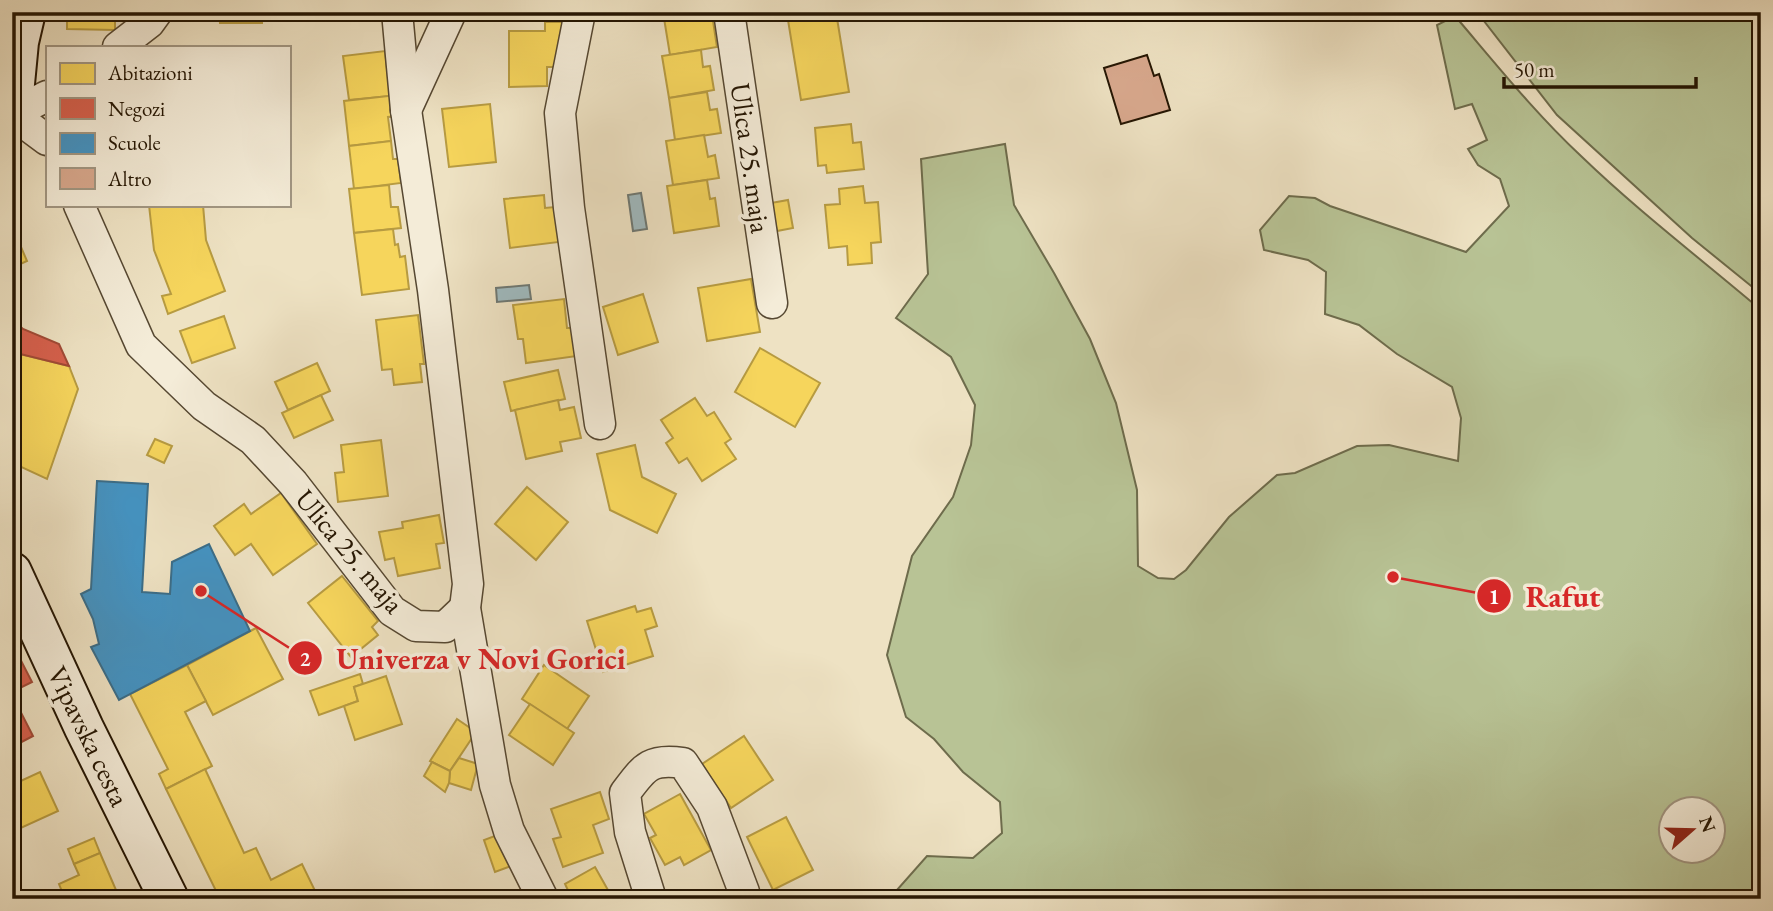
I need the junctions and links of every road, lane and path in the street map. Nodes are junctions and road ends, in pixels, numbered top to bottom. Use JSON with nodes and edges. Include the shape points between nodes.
{"nodes":[{"id":1,"x":26,"y":12,"type":"edge"},
{"id":2,"x":157,"y":12,"type":"edge"},
{"id":3,"x":397,"y":12,"type":"edge"},
{"id":4,"x":452,"y":12,"type":"edge"},
{"id":5,"x":580,"y":12,"type":"edge"},
{"id":6,"x":729,"y":12,"type":"edge"},
{"id":7,"x":119,"y":46,"type":"edge"},
{"id":8,"x":46,"y":97,"type":"edge"},
{"id":9,"x":406,"y":110,"type":"junction"},
{"id":10,"x":12,"y":115,"type":"edge"},
{"id":11,"x":46,"y":139,"type":"edge"},
{"id":12,"x":79,"y":206,"type":"edge"},
{"id":13,"x":772,"y":303,"type":"dead end"},
{"id":14,"x":600,"y":424,"type":"dead end"},
{"id":15,"x":12,"y":572,"type":"edge"},
{"id":16,"x":465,"y":608,"type":"junction"},
{"id":17,"x":744,"y":892,"type":"dead end"},
{"id":18,"x":169,"y":899,"type":"edge"},
{"id":19,"x":543,"y":899,"type":"edge"},
{"id":20,"x":651,"y":899,"type":"edge"}],
"edges":[{"from":1,"to":10,"type":"main road"},
{"from":2,"to":7,"type":"street"},
{"from":3,"to":9,"type":"street"},
{"from":4,"to":9,"type":"street"},
{"from":5,"to":14,"type":"street","via":[[560,113]]},
{"from":6,"to":13,"type":"street","name":"Ulica 25. maja"},
{"from":8,"to":10,"type":"street"},
{"from":9,"to":16,"type":"street","via":[[468,584]]},
{"from":10,"to":11,"type":"street"},
{"from":12,"to":16,"type":"street","name":"Ulica 25. maja","via":[[141,345],[204,405],[253,440],[293,483],[392,611],[416,626],[445,627]]},
{"from":15,"to":18,"type":"main road","name":"Vipavska cesta"},
{"from":16,"to":19,"type":"street","via":[[495,785],[509,831]]},
{"from":17,"to":20,"type":"street","via":[[712,807],[683,763],[665,760],[643,768],[625,793],[630,832]]}]}
